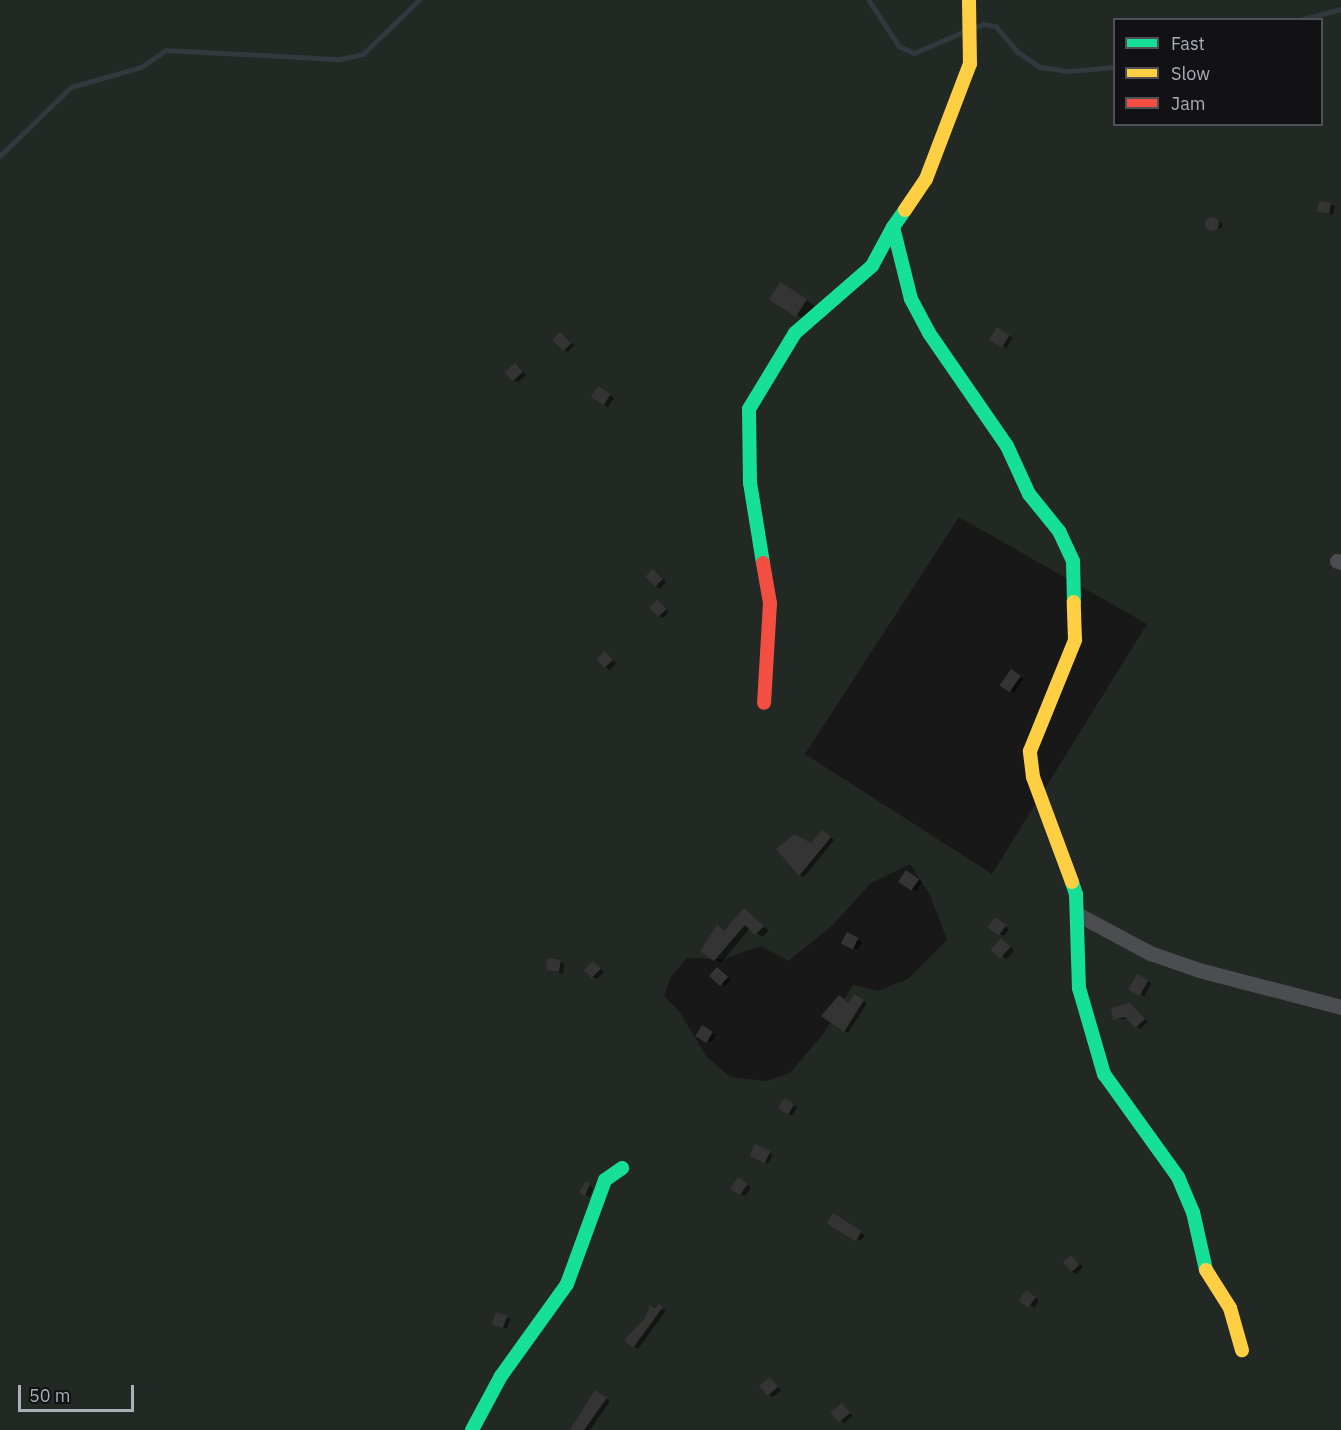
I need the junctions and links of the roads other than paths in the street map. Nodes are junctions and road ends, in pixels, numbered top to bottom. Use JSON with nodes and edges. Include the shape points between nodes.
{"nodes":[{"id":1,"x":969,"y":0,"type":"edge"},
{"id":2,"x":893,"y":227,"type":"junction"},
{"id":3,"x":764,"y":702,"type":"dead end"},
{"id":4,"x":1077,"y":914,"type":"junction"},
{"id":5,"x":1341,"y":1007,"type":"edge"},
{"id":6,"x":622,"y":1168,"type":"dead end"},
{"id":7,"x":1242,"y":1350,"type":"dead end"},
{"id":8,"x":472,"y":1430,"type":"edge"}],
"edges":[{"from":1,"to":2,"type":"street","via":[[970,63],[962,90],[926,179]]},
{"from":2,"to":3,"type":"street","via":[[872,266],[795,333],[749,409],[750,483],[770,603]]},
{"from":2,"to":4,"type":"street","via":[[911,299],[924,324],[1007,446],[1029,494],[1059,531],[1073,561],[1075,640],[1030,751],[1042,807],[1076,894]]},
{"from":4,"to":5,"type":"street","via":[[1150,953],[1199,970]]},
{"from":4,"to":7,"type":"street","via":[[1079,988],[1104,1074],[1178,1177],[1193,1212],[1206,1269],[1230,1308]]},
{"from":6,"to":8,"type":"street","via":[[605,1180],[567,1284],[501,1376]]}]}
